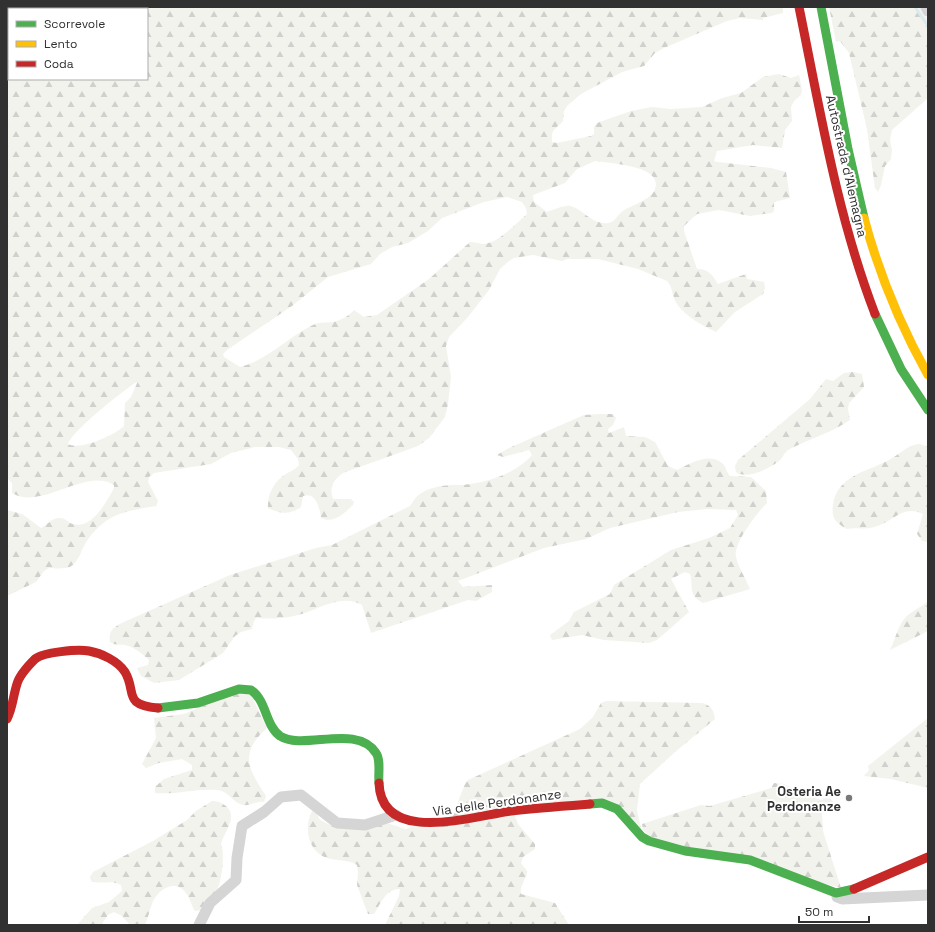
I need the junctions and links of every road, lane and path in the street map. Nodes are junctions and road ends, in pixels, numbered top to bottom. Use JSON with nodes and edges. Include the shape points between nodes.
{"nodes":[{"id":1,"x":799,"y":7,"type":"edge"},
{"id":2,"x":820,"y":7,"type":"edge"},
{"id":3,"x":926,"y":7,"type":"edge"},
{"id":4,"x":928,"y":11,"type":"edge"},
{"id":5,"x":928,"y":374,"type":"edge"},
{"id":6,"x":928,"y":410,"type":"edge"},
{"id":7,"x":7,"y":719,"type":"edge"},
{"id":8,"x":396,"y":815,"type":"junction"},
{"id":9,"x":928,"y":857,"type":"edge"},
{"id":10,"x":836,"y":893,"type":"junction"},
{"id":11,"x":928,"y":895,"type":"edge"},
{"id":12,"x":199,"y":925,"type":"edge"}],
"edges":[{"from":1,"to":6,"type":"main road","name":"Autostrada d'Alemagna","via":[[841,210],[862,281],[878,323],[901,369]]},
{"from":2,"to":5,"type":"main road","name":"Autostrada d'Alemagna","via":[[850,157],[881,273],[896,313]]},
{"from":3,"to":4,"type":"street"},
{"from":7,"to":8,"type":"main road","name":"Via delle Perdonanze","via":[[13,706],[17,682],[36,658],[48,653],[88,651],[109,658],[125,672],[136,703],[154,708],[168,709],[199,703],[248,689],[255,692],[275,730],[285,738],[347,738],[368,745],[378,759],[382,803]]},
{"from":8,"to":10,"type":"main road","name":"Via delle Perdonanze","via":[[421,823],[434,824],[512,811],[607,804],[617,808],[642,837],[649,841],[686,851],[750,860]]},
{"from":8,"to":12,"type":"street","via":[[365,825],[336,823],[301,795],[280,798],[242,826],[236,880],[210,903]]},
{"from":9,"to":10,"type":"main road","via":[[846,892]]},
{"from":10,"to":11,"type":"street","via":[[836,897],[842,899]]}]}
